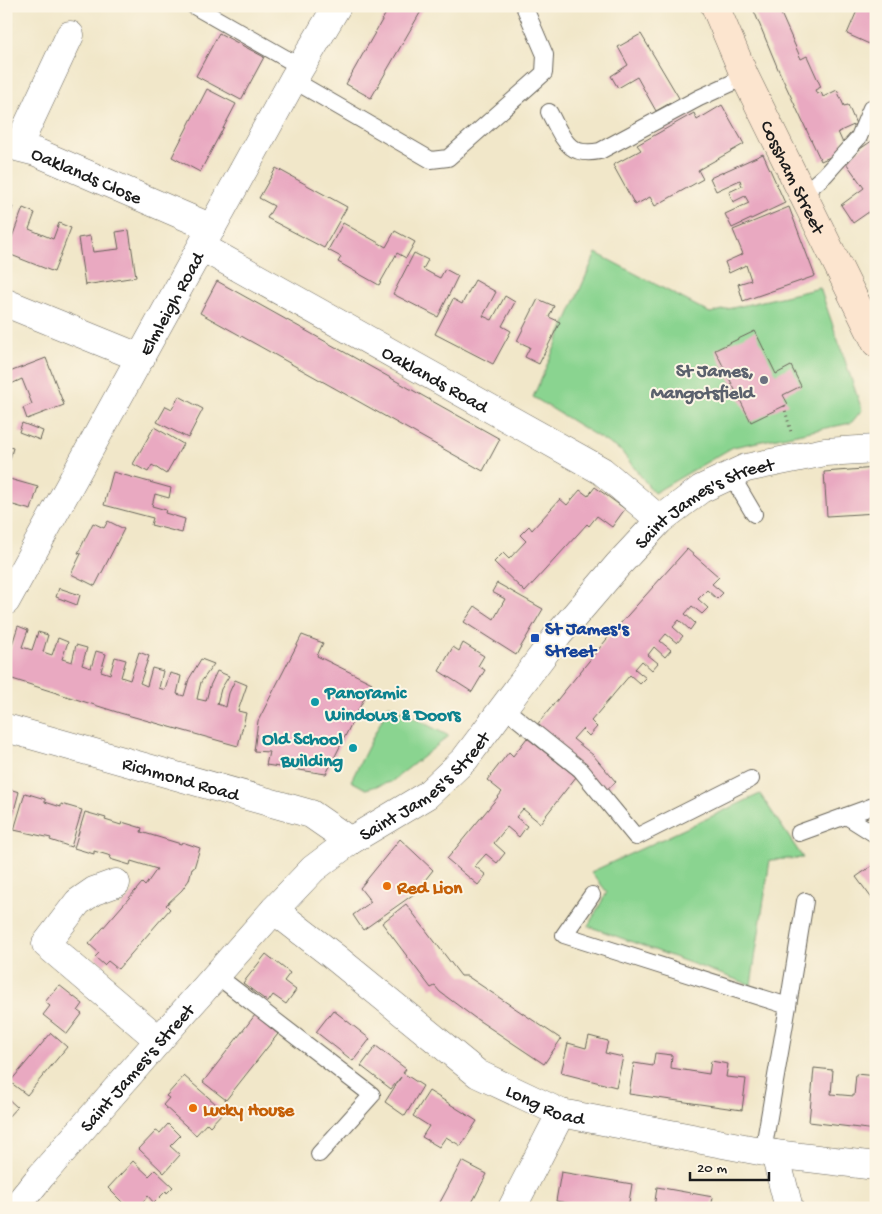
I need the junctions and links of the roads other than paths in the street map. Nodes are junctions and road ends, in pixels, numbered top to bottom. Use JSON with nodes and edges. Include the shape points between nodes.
{"nodes":[{"id":1,"x":194,"y":6,"type":"edge"},
{"id":2,"x":337,"y":6,"type":"edge"},
{"id":3,"x":524,"y":6,"type":"edge"},
{"id":4,"x":715,"y":6,"type":"edge"},
{"id":5,"x":70,"y":35,"type":"dead end"},
{"id":6,"x":297,"y":74,"type":"junction"},
{"id":7,"x":745,"y":77,"type":"junction"},
{"id":8,"x":871,"y":108,"type":"dead end"},
{"id":9,"x":550,"y":112,"type":"dead end"},
{"id":10,"x":802,"y":195,"type":"junction"},
{"id":11,"x":207,"y":238,"type":"junction"},
{"id":12,"x":6,"y":303,"type":"edge"},
{"id":13,"x":876,"y":343,"type":"edge"},
{"id":14,"x":141,"y":358,"type":"junction"},
{"id":15,"x":876,"y":449,"type":"edge"},
{"id":16,"x":731,"y":475,"type":"junction"},
{"id":17,"x":754,"y":514,"type":"dead end"},
{"id":18,"x":660,"y":520,"type":"junction"},
{"id":19,"x":6,"y":602,"type":"edge"},
{"id":20,"x":504,"y":708,"type":"junction"},
{"id":21,"x":6,"y":728,"type":"edge"},
{"id":22,"x":751,"y":779,"type":"dead end"},
{"id":23,"x":876,"y":805,"type":"edge"},
{"id":24,"x":846,"y":816,"type":"junction"},
{"id":25,"x":799,"y":834,"type":"dead end"},
{"id":26,"x":876,"y":836,"type":"edge"},
{"id":27,"x":350,"y":841,"type":"junction"},
{"id":28,"x":116,"y":883,"type":"dead end"},
{"id":29,"x":592,"y":895,"type":"dead end"},
{"id":30,"x":805,"y":901,"type":"dead end"},
{"id":31,"x":274,"y":910,"type":"junction"},
{"id":32,"x":216,"y":975,"type":"junction"},
{"id":33,"x":788,"y":1006,"type":"junction"},
{"id":34,"x":159,"y":1040,"type":"junction"},
{"id":35,"x":561,"y":1113,"type":"junction"},
{"id":36,"x":769,"y":1153,"type":"junction"},
{"id":37,"x":319,"y":1154,"type":"dead end"},
{"id":38,"x":876,"y":1166,"type":"edge"},
{"id":39,"x":15,"y":1208,"type":"edge"},
{"id":40,"x":512,"y":1208,"type":"edge"},
{"id":41,"x":789,"y":1208,"type":"edge"}],
"edges":[{"from":1,"to":6,"type":"lane"},
{"from":2,"to":6,"type":"street","name":"Elmleigh Road"},
{"from":3,"to":6,"type":"lane","via":[[545,55],[544,73],[448,158],[431,160]]},
{"from":4,"to":7,"type":"main road","name":"Cossham Street"},
{"from":5,"to":11,"type":"street","name":"Oaklands Close","via":[[20,148],[36,152]]},
{"from":6,"to":11,"type":"street","name":"Elmleigh Road"},
{"from":7,"to":9,"type":"lane","via":[[600,151],[586,154],[569,147]]},
{"from":7,"to":10,"type":"main road","name":"Cossham Street"},
{"from":8,"to":10,"type":"lane","via":[[859,137],[826,176]]},
{"from":10,"to":13,"type":"main road","name":"Cossham Street"},
{"from":11,"to":14,"type":"street","name":"Elmleigh Road"},
{"from":11,"to":18,"type":"street","name":"Oaklands Road","via":[[602,471]]},
{"from":12,"to":14,"type":"street"},
{"from":14,"to":19,"type":"street","name":"Elmleigh Road"},
{"from":15,"to":16,"type":"street","name":"Saint James's Street","via":[[825,452],[746,468]]},
{"from":16,"to":17,"type":"lane"},
{"from":16,"to":18,"type":"street","name":"Saint James's Street","via":[[701,489]]},
{"from":18,"to":20,"type":"street","name":"Saint James's Street","via":[[564,628]]},
{"from":20,"to":22,"type":"lane","via":[[580,769],[636,838]]},
{"from":20,"to":27,"type":"street","name":"Saint James's Street","via":[[465,759],[427,795]]},
{"from":21,"to":27,"type":"street","name":"Richmond Road","via":[[311,814]]},
{"from":23,"to":24,"type":"lane"},
{"from":24,"to":25,"type":"lane"},
{"from":24,"to":26,"type":"lane"},
{"from":27,"to":31,"type":"street","name":"Saint James's Street","via":[[313,869]]},
{"from":28,"to":34,"type":"street","via":[[94,891],[78,902],[46,944]]},
{"from":29,"to":33,"type":"lane","via":[[564,934]]},
{"from":30,"to":33,"type":"lane"},
{"from":31,"to":32,"type":"street","name":"Saint James's Street"},
{"from":31,"to":35,"type":"street","name":"Long Road","via":[[478,1074]]},
{"from":32,"to":34,"type":"street","name":"Saint James's Street"},
{"from":32,"to":37,"type":"lane","via":[[372,1095]]},
{"from":33,"to":36,"type":"lane"},
{"from":34,"to":39,"type":"street","name":"Saint James's Street"},
{"from":35,"to":36,"type":"street","name":"Long Road"},
{"from":35,"to":40,"type":"street"},
{"from":36,"to":38,"type":"street","name":"Long Road"},
{"from":36,"to":41,"type":"street"}]}
